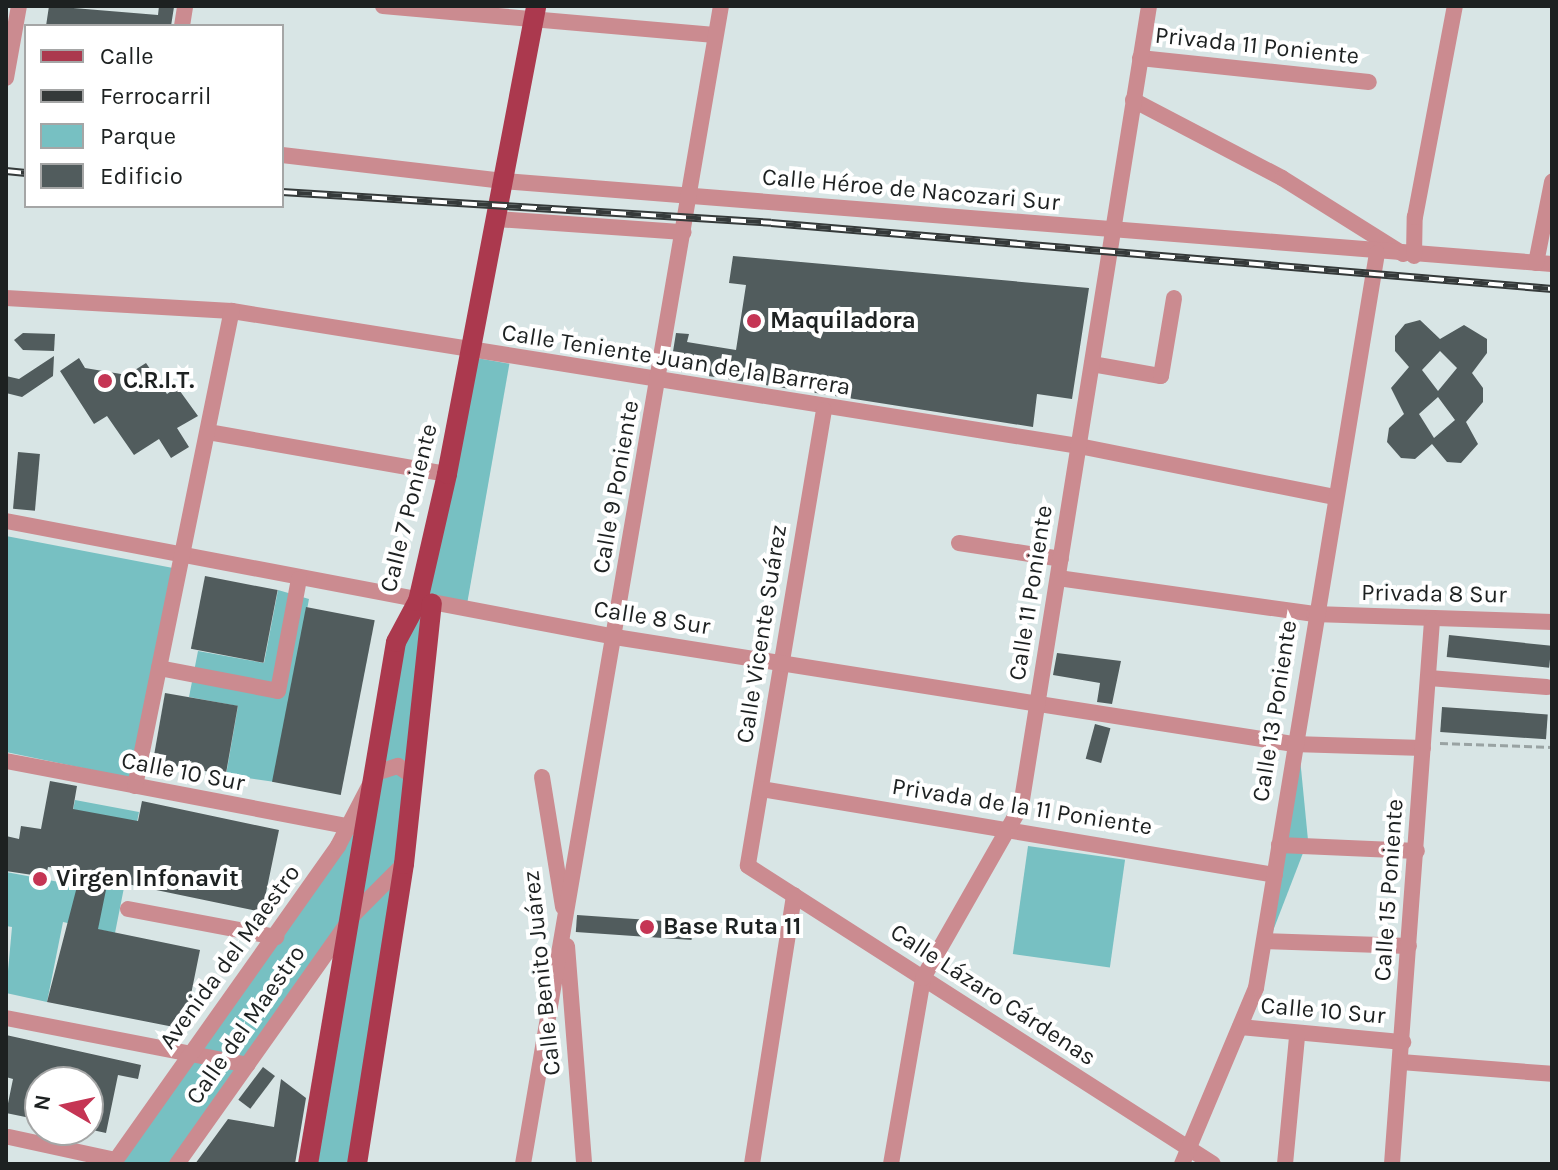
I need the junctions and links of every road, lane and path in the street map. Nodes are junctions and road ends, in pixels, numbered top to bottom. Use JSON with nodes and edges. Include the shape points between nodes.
{"nodes":[{"id":1,"x":19,"y":6,"type":"edge"},
{"id":2,"x":383,"y":6,"type":"edge"},
{"id":3,"x":721,"y":6,"type":"edge"},
{"id":4,"x":1149,"y":6,"type":"edge"},
{"id":5,"x":1455,"y":6,"type":"edge"},
{"id":6,"x":535,"y":12,"type":"edge"},
{"id":7,"x":715,"y":35,"type":"junction"},
{"id":8,"x":1140,"y":58,"type":"junction"},
{"id":9,"x":6,"y":78,"type":"edge"},
{"id":10,"x":1369,"y":82,"type":"dead end"},
{"id":11,"x":1133,"y":100,"type":"junction"},
{"id":12,"x":284,"y":155,"type":"edge"},
{"id":13,"x":503,"y":181,"type":"junction"},
{"id":14,"x":1552,"y":182,"type":"edge"},
{"id":15,"x":690,"y":196,"type":"junction"},
{"id":16,"x":496,"y":219,"type":"junction"},
{"id":17,"x":1111,"y":230,"type":"junction"},
{"id":18,"x":684,"y":232,"type":"junction"},
{"id":19,"x":1377,"y":253,"type":"junction"},
{"id":20,"x":1409,"y":256,"type":"junction"},
{"id":21,"x":1544,"y":264,"type":"edge"},
{"id":22,"x":6,"y":298,"type":"edge"},
{"id":23,"x":1174,"y":298,"type":"dead end"},
{"id":24,"x":232,"y":311,"type":"junction"},
{"id":25,"x":469,"y":350,"type":"junction"},
{"id":26,"x":1092,"y":364,"type":"junction"},
{"id":27,"x":658,"y":381,"type":"junction"},
{"id":28,"x":824,"y":410,"type":"junction"},
{"id":29,"x":208,"y":432,"type":"junction"},
{"id":30,"x":1079,"y":446,"type":"junction"},
{"id":31,"x":447,"y":474,"type":"junction"},
{"id":32,"x":1334,"y":497,"type":"junction"},
{"id":33,"x":6,"y":521,"type":"edge"},
{"id":34,"x":959,"y":543,"type":"dead end"},
{"id":35,"x":183,"y":557,"type":"junction"},
{"id":36,"x":1061,"y":559,"type":"junction"},
{"id":37,"x":1058,"y":578,"type":"junction"},
{"id":38,"x":299,"y":579,"type":"junction"},
{"id":39,"x":425,"y":602,"type":"junction"},
{"id":40,"x":1314,"y":614,"type":"junction"},
{"id":41,"x":1432,"y":620,"type":"junction"},
{"id":42,"x":1552,"y":622,"type":"edge"},
{"id":43,"x":615,"y":637,"type":"junction"},
{"id":44,"x":781,"y":663,"type":"junction"},
{"id":45,"x":159,"y":668,"type":"junction"},
{"id":46,"x":1429,"y":678,"type":"junction"},
{"id":47,"x":1547,"y":687,"type":"dead end"},
{"id":48,"x":1038,"y":704,"type":"junction"},
{"id":49,"x":1293,"y":744,"type":"junction"},
{"id":50,"x":1424,"y":745,"type":"junction"},
{"id":51,"x":1552,"y":747,"type":"edge"},
{"id":52,"x":6,"y":761,"type":"edge"},
{"id":53,"x":376,"y":773,"type":"junction"},
{"id":54,"x":413,"y":776,"type":"junction"},
{"id":55,"x":542,"y":777,"type":"dead end"},
{"id":56,"x":135,"y":786,"type":"junction"},
{"id":57,"x":761,"y":789,"type":"junction"},
{"id":58,"x":351,"y":827,"type":"junction"},
{"id":59,"x":1013,"y":829,"type":"junction"},
{"id":60,"x":1279,"y":845,"type":"junction"},
{"id":61,"x":1417,"y":851,"type":"junction"},
{"id":62,"x":404,"y":864,"type":"junction"},
{"id":63,"x":748,"y":866,"type":"joint"},
{"id":64,"x":1275,"y":875,"type":"junction"},
{"id":65,"x":794,"y":895,"type":"junction"},
{"id":66,"x":128,"y":909,"type":"dead end"},
{"id":67,"x":355,"y":913,"type":"junction"},
{"id":68,"x":565,"y":920,"type":"junction"},
{"id":69,"x":276,"y":937,"type":"junction"},
{"id":70,"x":1265,"y":941,"type":"junction"},
{"id":71,"x":1409,"y":946,"type":"junction"},
{"id":72,"x":923,"y":978,"type":"junction"},
{"id":73,"x":6,"y":1018,"type":"edge"},
{"id":74,"x":1240,"y":1027,"type":"junction"},
{"id":75,"x":1297,"y":1036,"type":"junction"},
{"id":76,"x":1403,"y":1042,"type":"junction"},
{"id":77,"x":191,"y":1054,"type":"junction"},
{"id":78,"x":1401,"y":1062,"type":"junction"},
{"id":79,"x":247,"y":1065,"type":"junction"},
{"id":80,"x":1552,"y":1074,"type":"edge"},
{"id":81,"x":9,"y":1137,"type":"dead end"},
{"id":82,"x":1184,"y":1156,"type":"edge"},
{"id":83,"x":114,"y":1162,"type":"edge"},
{"id":84,"x":177,"y":1164,"type":"edge"},
{"id":85,"x":308,"y":1164,"type":"edge"},
{"id":86,"x":357,"y":1164,"type":"edge"},
{"id":87,"x":523,"y":1164,"type":"edge"},
{"id":88,"x":584,"y":1164,"type":"edge"},
{"id":89,"x":752,"y":1164,"type":"edge"},
{"id":90,"x":891,"y":1164,"type":"edge"},
{"id":91,"x":1213,"y":1164,"type":"edge"},
{"id":92,"x":1285,"y":1164,"type":"edge"},
{"id":93,"x":1392,"y":1164,"type":"edge"}],
"edges":[{"from":1,"to":9,"type":"street"},
{"from":2,"to":6,"type":"street"},
{"from":3,"to":7,"type":"street","name":"Calle 9 Poniente"},
{"from":4,"to":8,"type":"street","name":"Calle 11 Poniente"},
{"from":5,"to":20,"type":"street"},
{"from":6,"to":7,"type":"street"},
{"from":6,"to":13,"type":"main road","name":"Calle 7 Poniente"},
{"from":7,"to":15,"type":"street","name":"Calle 9 Poniente"},
{"from":8,"to":10,"type":"street","name":"Privada 11 Poniente"},
{"from":8,"to":11,"type":"street","name":"Calle 11 Poniente"},
{"from":11,"to":17,"type":"street","name":"Calle 11 Poniente"},
{"from":11,"to":20,"type":"street","via":[[1282,178]]},
{"from":12,"to":13,"type":"street","name":"Calle Héroe de Nacozari Sur"},
{"from":13,"to":15,"type":"street","name":"Calle Héroe de Nacozari Sur"},
{"from":13,"to":16,"type":"main road","name":"Calle 7 Poniente"},
{"from":14,"to":21,"type":"street"},
{"from":15,"to":17,"type":"street","name":"Calle Héroe de Nacozari Sur"},
{"from":15,"to":18,"type":"street","name":"Calle 9 Poniente"},
{"from":16,"to":18,"type":"street"},
{"from":16,"to":25,"type":"main road","name":"Calle 7 Poniente"},
{"from":17,"to":19,"type":"street","name":"Calle Héroe de Nacozari Sur"},
{"from":17,"to":26,"type":"street","name":"Calle 11 Poniente"},
{"from":18,"to":27,"type":"street","name":"Calle 9 Poniente"},
{"from":19,"to":20,"type":"street","name":"Calle Héroe de Nacozari Sur"},
{"from":19,"to":32,"type":"street","name":"Calle 13 Poniente"},
{"from":20,"to":21,"type":"street","name":"Calle Héroe de Nacozari Sur"},
{"from":22,"to":24,"type":"street","name":"Calle Teniente Juan de la Barrera"},
{"from":23,"to":26,"type":"street","via":[[1161,376]]},
{"from":24,"to":25,"type":"street","name":"Calle Teniente Juan de la Barrera"},
{"from":24,"to":29,"type":"street"},
{"from":25,"to":27,"type":"street","name":"Calle Teniente Juan de la Barrera"},
{"from":25,"to":31,"type":"main road","name":"Calle 7 Poniente"},
{"from":26,"to":30,"type":"street","name":"Calle 11 Poniente"},
{"from":27,"to":28,"type":"street","name":"Calle Teniente Juan de la Barrera"},
{"from":27,"to":43,"type":"street","name":"Calle 9 Poniente"},
{"from":28,"to":30,"type":"street","name":"Calle Teniente Juan de la Barrera"},
{"from":28,"to":44,"type":"street","name":"Calle Vicente Suárez"},
{"from":29,"to":31,"type":"street"},
{"from":29,"to":35,"type":"street"},
{"from":30,"to":32,"type":"street","name":"Calle Teniente Juan de la Barrera"},
{"from":30,"to":36,"type":"street","name":"Calle 11 Poniente"},
{"from":31,"to":39,"type":"main road","name":"Calle 7 Poniente"},
{"from":32,"to":40,"type":"street","name":"Calle 13 Poniente"},
{"from":33,"to":35,"type":"street","name":"Calle 8 Sur"},
{"from":34,"to":36,"type":"street"},
{"from":35,"to":38,"type":"street","name":"Calle 8 Sur"},
{"from":35,"to":45,"type":"street"},
{"from":36,"to":37,"type":"street","name":"Calle 11 Poniente"},
{"from":37,"to":40,"type":"street","name":"Privada 8 Sur"},
{"from":37,"to":48,"type":"street","name":"Calle 11 Poniente"},
{"from":38,"to":39,"type":"street","name":"Calle 8 Sur"},
{"from":38,"to":45,"type":"street","via":[[278,691]]},
{"from":39,"to":43,"type":"street","name":"Calle 8 Sur"},
{"from":39,"to":53,"type":"main road","name":"Calle 7 Poniente","via":[[396,642]]},
{"from":39,"to":54,"type":"main road","name":"Calle 7 Poniente"},
{"from":40,"to":41,"type":"street","name":"Privada 8 Sur"},
{"from":40,"to":49,"type":"street","name":"Calle 13 Poniente"},
{"from":41,"to":42,"type":"street","name":"Privada 8 Sur","via":[[1454,614]]},
{"from":41,"to":46,"type":"street","name":"Calle 15 Poniente"},
{"from":43,"to":44,"type":"street","name":"Calle 8 Sur"},
{"from":43,"to":68,"type":"street","name":"Calle 9 Poniente"},
{"from":44,"to":48,"type":"street","name":"Calle 8 Sur"},
{"from":44,"to":57,"type":"street","name":"Calle Vicente Suárez"},
{"from":45,"to":56,"type":"street"},
{"from":46,"to":47,"type":"street"},
{"from":46,"to":50,"type":"street","name":"Calle 15 Poniente"},
{"from":48,"to":49,"type":"street","name":"Calle 8 Sur"},
{"from":48,"to":59,"type":"street","name":"Calle 11 Poniente"},
{"from":49,"to":50,"type":"street","name":"Calle 8 Sur"},
{"from":49,"to":60,"type":"street","name":"Calle 13 Poniente"},
{"from":50,"to":51,"type":"path"},
{"from":50,"to":61,"type":"street","name":"Calle 15 Poniente"},
{"from":52,"to":56,"type":"street","name":"Calle 10 Sur"},
{"from":53,"to":54,"type":"street","via":[[398,766]]},
{"from":53,"to":58,"type":"street","name":"Avenida del Maestro"},
{"from":53,"to":67,"type":"main road","name":"Calle 7 Poniente"},
{"from":54,"to":62,"type":"main road","name":"Calle 7 Poniente"},
{"from":55,"to":68,"type":"street","name":"Calle Benito Juárez"},
{"from":56,"to":58,"type":"street","name":"Calle 10 Sur"},
{"from":57,"to":59,"type":"street","name":"Privada de la 11 Poniente"},
{"from":57,"to":63,"type":"street","name":"Calle Vicente Suárez"},
{"from":58,"to":69,"type":"street","name":"Avenida del Maestro"},
{"from":59,"to":64,"type":"street","name":"Privada de la 11 Poniente"},
{"from":59,"to":72,"type":"street","name":"Calle 11 Poniente"},
{"from":60,"to":61,"type":"street"},
{"from":60,"to":64,"type":"street","name":"Calle 13 Poniente"},
{"from":61,"to":71,"type":"street","name":"Calle 15 Poniente"},
{"from":62,"to":67,"type":"street","name":"Calle del Maestro"},
{"from":62,"to":86,"type":"main road","name":"Calle 7 Poniente"},
{"from":63,"to":65,"type":"street","name":"Calle Lázaro Cárdenas"},
{"from":64,"to":70,"type":"street","name":"Calle 13 Poniente"},
{"from":65,"to":72,"type":"street","name":"Calle Lázaro Cárdenas"},
{"from":65,"to":89,"type":"street"},
{"from":66,"to":69,"type":"street"},
{"from":67,"to":79,"type":"street","name":"Calle del Maestro"},
{"from":67,"to":85,"type":"main road","name":"Calle 7 Poniente"},
{"from":68,"to":87,"type":"street","name":"Calle 9 Poniente"},
{"from":68,"to":88,"type":"street","name":"Calle Benito Juárez"},
{"from":69,"to":77,"type":"street","name":"Avenida del Maestro"},
{"from":70,"to":71,"type":"street"},
{"from":70,"to":74,"type":"street","name":"Calle 13 Poniente","via":[[1256,988]]},
{"from":71,"to":76,"type":"street","name":"Calle 15 Poniente"},
{"from":72,"to":82,"type":"street","name":"Calle Lázaro Cárdenas"},
{"from":72,"to":90,"type":"street","name":"Calle 11 Poniente"},
{"from":73,"to":77,"type":"street"},
{"from":74,"to":75,"type":"street","name":"Calle 10 Sur"},
{"from":74,"to":82,"type":"street","name":"Calle 13 Poniente"},
{"from":75,"to":76,"type":"street","name":"Calle 10 Sur"},
{"from":75,"to":92,"type":"street"},
{"from":76,"to":78,"type":"street","name":"Calle 15 Poniente"},
{"from":77,"to":79,"type":"street"},
{"from":77,"to":83,"type":"street","name":"Avenida del Maestro"},
{"from":78,"to":80,"type":"street","name":"Calle 10 Sur"},
{"from":78,"to":93,"type":"street","name":"Calle 15 Poniente"},
{"from":79,"to":84,"type":"street","name":"Calle del Maestro"},
{"from":81,"to":83,"type":"street"},
{"from":82,"to":91,"type":"street","name":"Calle Lázaro Cárdenas"}]}
